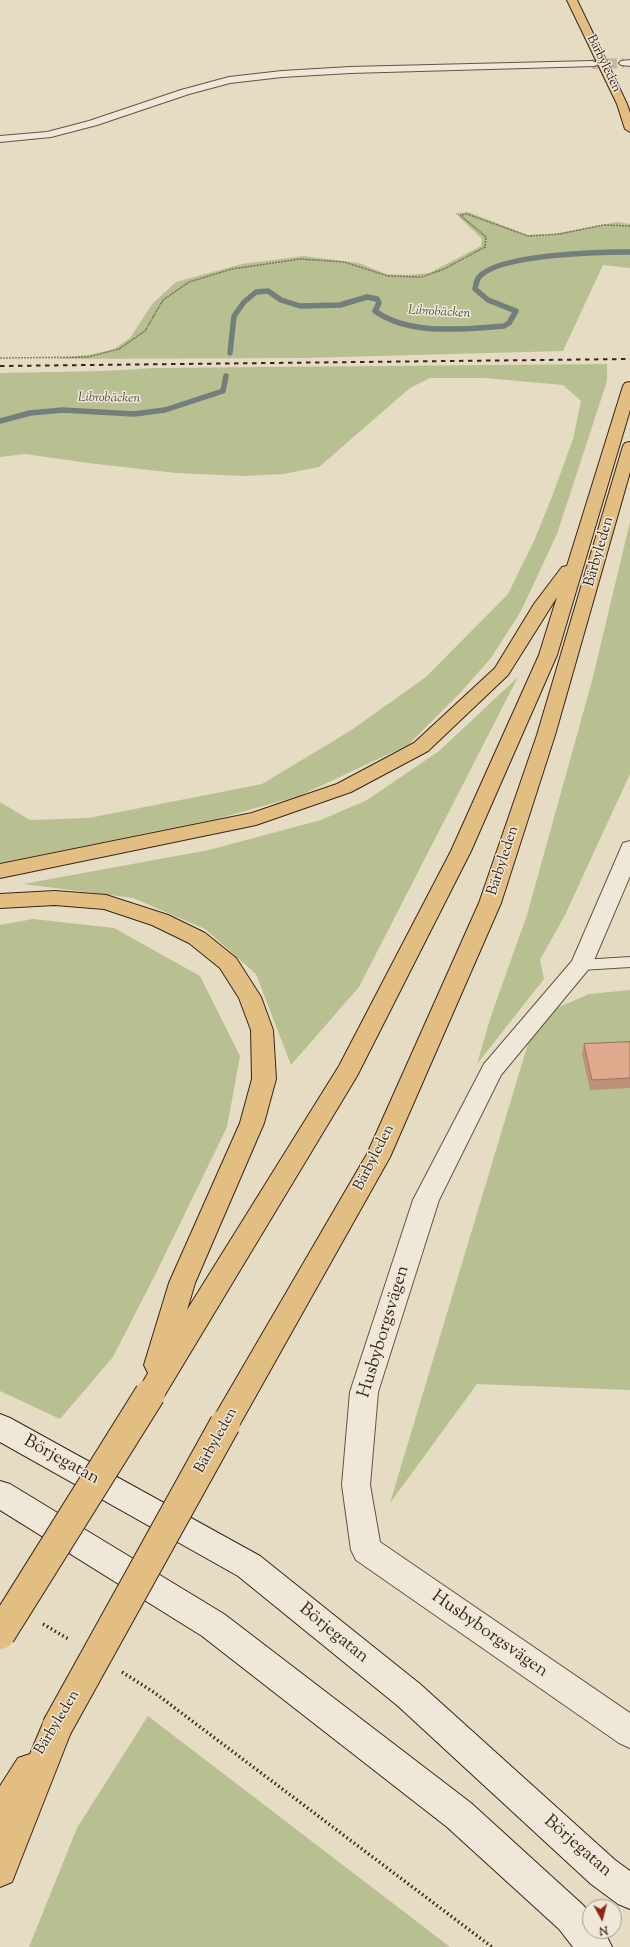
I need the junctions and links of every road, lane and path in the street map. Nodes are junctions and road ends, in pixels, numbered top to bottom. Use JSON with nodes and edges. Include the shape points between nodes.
{"nodes":[{"id":1,"x":572,"y":0,"type":"edge"},
{"id":2,"x":623,"y":62,"type":"edge"},
{"id":3,"x":592,"y":64,"type":"tunnel mouth"},
{"id":4,"x":621,"y":75,"type":"dead end"},
{"id":5,"x":630,"y":129,"type":"edge"},
{"id":6,"x":0,"y":139,"type":"edge"},
{"id":7,"x":630,"y":226,"type":"edge"},
{"id":8,"x":0,"y":358,"type":"edge"},
{"id":9,"x":630,"y":387,"type":"edge"},
{"id":10,"x":630,"y":446,"type":"edge"},
{"id":11,"x":576,"y":561,"type":"junction"},
{"id":12,"x":630,"y":848,"type":"edge"},
{"id":13,"x":0,"y":871,"type":"edge"},
{"id":14,"x":0,"y":901,"type":"edge"},
{"id":15,"x":630,"y":962,"type":"edge"},
{"id":16,"x":581,"y":965,"type":"junction"},
{"id":17,"x":150,"y":1394,"type":"junction"},
{"id":18,"x":0,"y":1427,"type":"edge"},
{"id":19,"x":0,"y":1494,"type":"edge"},
{"id":20,"x":0,"y":1634,"type":"edge"},
{"id":21,"x":155,"y":1693,"type":"dead end"},
{"id":22,"x":57,"y":1728,"type":"junction"},
{"id":23,"x":630,"y":1731,"type":"edge"},
{"id":24,"x":0,"y":1816,"type":"edge"},
{"id":25,"x":0,"y":1870,"type":"edge"},
{"id":26,"x":630,"y":1892,"type":"edge"},
{"id":27,"x":492,"y":1947,"type":"edge"},
{"id":28,"x":595,"y":1947,"type":"edge"}],
"edges":[{"from":1,"to":5,"type":"main road","name":"Bärbyleden","via":[[622,104]]},
{"from":2,"to":4,"type":"main road","name":"Bärbyleden"},
{"from":3,"to":6,"type":"street","via":[[350,70],[229,80],[86,125],[47,135]]},
{"from":7,"to":8,"type":"path","via":[[603,225],[560,234],[528,236],[468,214],[460,215],[486,237],[484,247],[444,269],[422,277],[388,276],[344,262],[300,259],[232,269],[189,282],[162,300],[145,331],[119,349],[88,357]]},
{"from":9,"to":11,"type":"main road","name":"Bärbyleden"},
{"from":10,"to":22,"type":"main road","name":"Bärbyleden","bridge":true,"via":[[546,735],[490,903],[378,1157],[225,1424]]},
{"from":11,"to":13,"type":"main road","via":[[543,604],[502,671],[421,747],[344,788],[256,819]]},
{"from":11,"to":17,"type":"main road","name":"Bärbyleden","via":[[548,655],[451,872],[349,1070]]},
{"from":12,"to":16,"type":"street","name":"Husbyborgsvägen"},
{"from":14,"to":17,"type":"main road","via":[[55,898],[106,902],[160,920],[197,938],[228,963],[250,997],[262,1030],[264,1079],[252,1123],[182,1283]]},
{"from":15,"to":16,"type":"lane"},
{"from":16,"to":23,"type":"street","name":"Husbyborgsvägen","via":[[492,1070],[426,1200],[364,1392],[356,1485],[366,1550]]},
{"from":17,"to":20,"type":"main road","name":"Bärbyleden","bridge":true},
{"from":18,"to":26,"type":"street","name":"Börjegatan","via":[[249,1566],[409,1695],[603,1872]]},
{"from":19,"to":28,"type":"street","via":[[213,1625],[459,1815],[572,1917]]},
{"from":21,"to":27,"type":"path"},
{"from":22,"to":24,"type":"main road","name":"Bärbyleden"},
{"from":22,"to":25,"type":"main road"}]}
